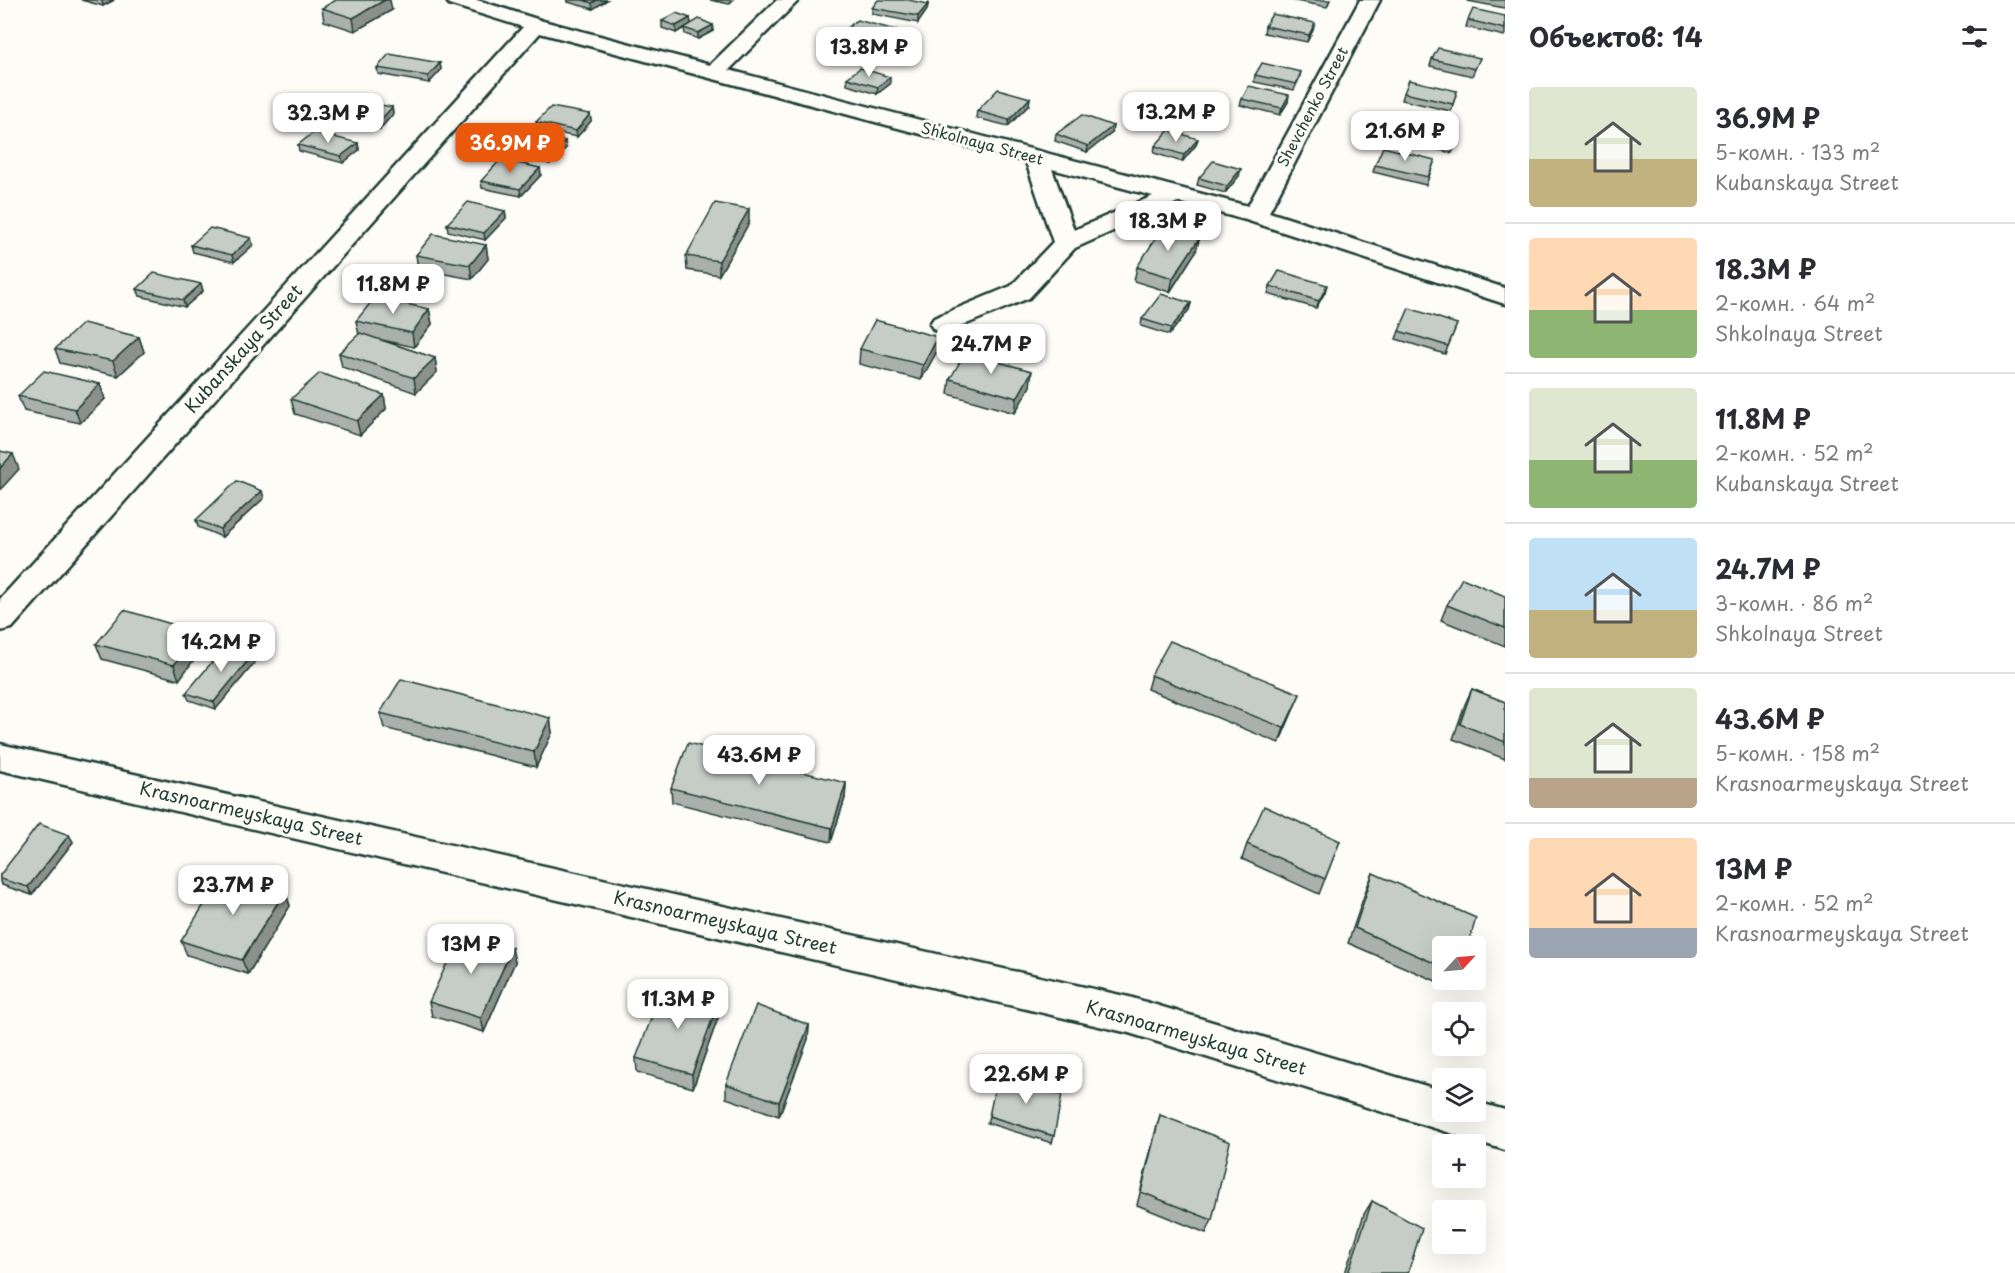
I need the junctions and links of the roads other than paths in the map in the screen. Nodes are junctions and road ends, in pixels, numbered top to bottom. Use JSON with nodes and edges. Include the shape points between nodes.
{"nodes":[{"id":1,"x":456,"y":0,"type":"edge"},
{"id":2,"x":789,"y":0,"type":"edge"},
{"id":3,"x":1371,"y":0,"type":"edge"},
{"id":4,"x":536,"y":25,"type":"junction"},
{"id":5,"x":714,"y":73,"type":"junction"},
{"id":6,"x":1036,"y":158,"type":"junction"},
{"id":7,"x":1177,"y":194,"type":"junction"},
{"id":8,"x":1254,"y":215,"type":"junction"},
{"id":9,"x":1066,"y":243,"type":"junction"},
{"id":10,"x":1505,"y":296,"type":"edge"},
{"id":11,"x":943,"y":324,"type":"dead end"},
{"id":12,"x":0,"y":620,"type":"edge"},
{"id":13,"x":0,"y":757,"type":"edge"},
{"id":14,"x":1432,"y":1108,"type":"edge"},
{"id":15,"x":1479,"y":1122,"type":"edge"},
{"id":16,"x":1505,"y":1130,"type":"edge"}],
"edges":[{"from":1,"to":4,"type":"street","name":"Shkolnaya Street"},
{"from":2,"to":5,"type":"street"},
{"from":3,"to":8,"type":"street","name":"Shevchenko Street"},
{"from":4,"to":5,"type":"street","name":"Shkolnaya Street"},
{"from":4,"to":12,"type":"street","name":"Kubanskaya Street"},
{"from":5,"to":6,"type":"street","name":"Shkolnaya Street"},
{"from":6,"to":7,"type":"street","name":"Shkolnaya Street"},
{"from":6,"to":9,"type":"street"},
{"from":7,"to":8,"type":"street","name":"Shkolnaya Street"},
{"from":7,"to":9,"type":"street"},
{"from":8,"to":10,"type":"street","name":"Shkolnaya Street"},
{"from":9,"to":11,"type":"street","via":[[1020,292]]},
{"from":13,"to":14,"type":"street","name":"Krasnoarmeyskaya Street","via":[[1129,1015]]},
{"from":15,"to":16,"type":"street","name":"Krasnoarmeyskaya Street"}]}
